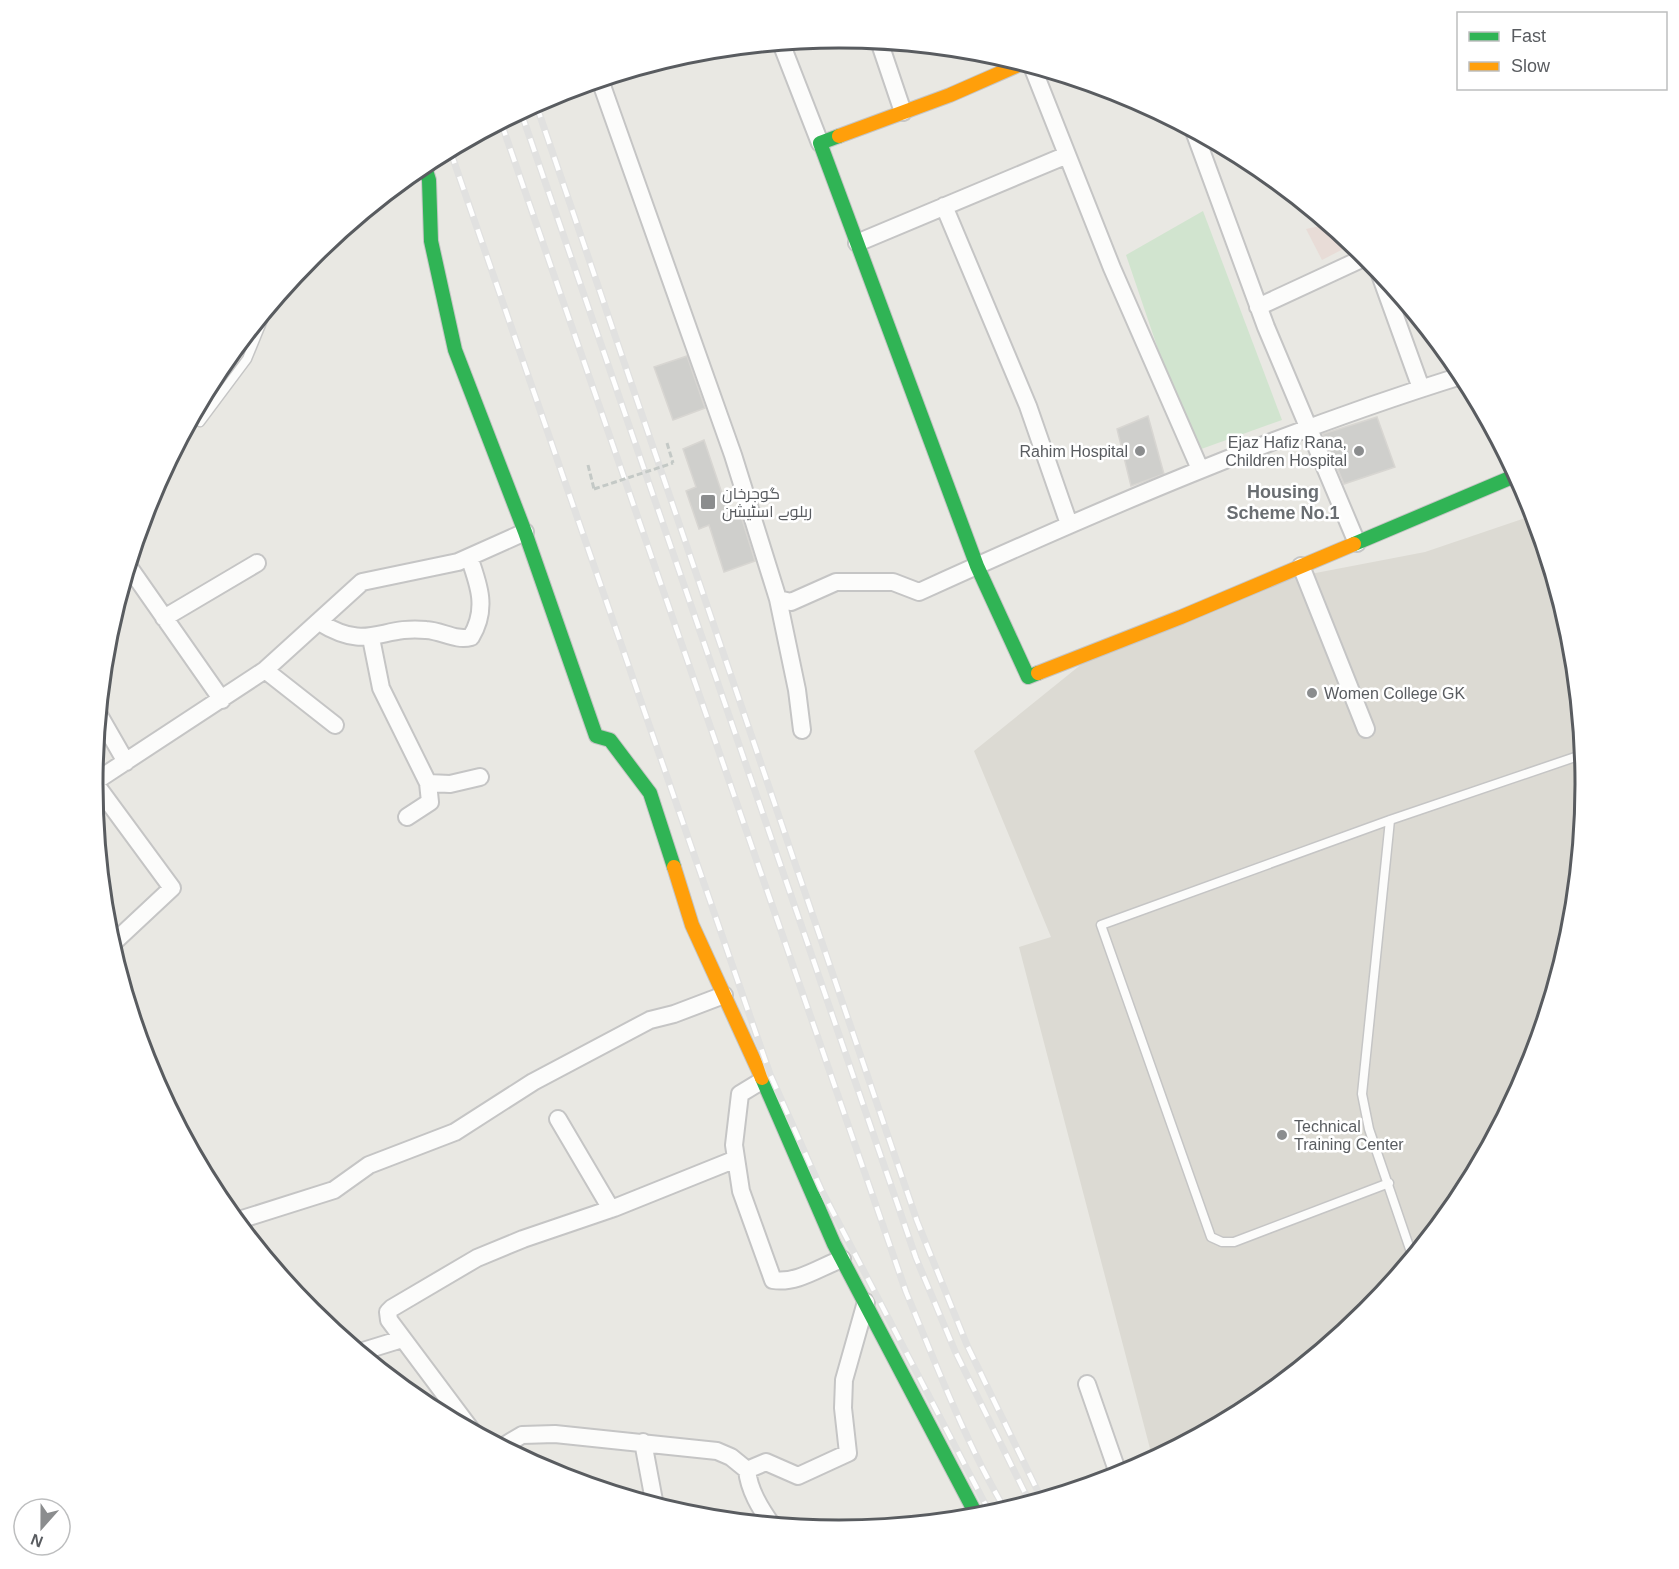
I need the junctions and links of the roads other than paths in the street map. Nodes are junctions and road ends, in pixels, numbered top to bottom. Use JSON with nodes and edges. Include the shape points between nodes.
{"nodes":[{"id":1,"x":882,"y":50,"type":"edge"},
{"id":2,"x":784,"y":51,"type":"edge"},
{"id":3,"x":1010,"y":68,"type":"edge"},
{"id":4,"x":1035,"y":75,"type":"edge"},
{"id":5,"x":602,"y":87,"type":"edge"},
{"id":6,"x":903,"y":112,"type":"junction"},
{"id":7,"x":1198,"y":142,"type":"edge"},
{"id":8,"x":820,"y":143,"type":"junction"},
{"id":9,"x":1067,"y":155,"type":"junction"},
{"id":10,"x":427,"y":174,"type":"edge"},
{"id":11,"x":944,"y":206,"type":"junction"},
{"id":12,"x":857,"y":243,"type":"junction"},
{"id":13,"x":1357,"y":261,"type":"edge"},
{"id":14,"x":1386,"y":292,"type":"edge"},
{"id":15,"x":1258,"y":307,"type":"junction"},
{"id":16,"x":257,"y":333,"type":"edge"},
{"id":17,"x":1454,"y":378,"type":"edge"},
{"id":18,"x":1421,"y":388,"type":"junction"},
{"id":19,"x":200,"y":422,"type":"dead end"},
{"id":20,"x":1309,"y":429,"type":"junction"},
{"id":21,"x":1200,"y":470,"type":"junction"},
{"id":22,"x":1509,"y":478,"type":"edge"},
{"id":23,"x":1069,"y":525,"type":"junction"},
{"id":24,"x":525,"y":532,"type":"junction"},
{"id":25,"x":1357,"y":543,"type":"junction"},
{"id":26,"x":469,"y":557,"type":"junction"},
{"id":27,"x":257,"y":563,"type":"dead end"},
{"id":28,"x":977,"y":566,"type":"junction"},
{"id":29,"x":1301,"y":566,"type":"junction"},
{"id":30,"x":134,"y":574,"type":"edge"},
{"id":31,"x":778,"y":599,"type":"junction"},
{"id":32,"x":164,"y":618,"type":"junction"},
{"id":33,"x":319,"y":622,"type":"junction"},
{"id":34,"x":371,"y":638,"type":"junction"},
{"id":35,"x":265,"y":670,"type":"junction"},
{"id":36,"x":222,"y":700,"type":"junction"},
{"id":37,"x":335,"y":726,"type":"dead end"},
{"id":38,"x":106,"y":727,"type":"edge"},
{"id":39,"x":1366,"y":729,"type":"dead end"},
{"id":40,"x":802,"y":730,"type":"dead end"},
{"id":41,"x":1575,"y":757,"type":"edge"},
{"id":42,"x":126,"y":762,"type":"junction"},
{"id":43,"x":103,"y":776,"type":"edge"},
{"id":44,"x":480,"y":777,"type":"dead end"},
{"id":45,"x":428,"y":783,"type":"junction"},
{"id":46,"x":104,"y":797,"type":"edge"},
{"id":47,"x":407,"y":817,"type":"dead end"},
{"id":48,"x":1390,"y":820,"type":"junction"},
{"id":49,"x":119,"y":937,"type":"edge"},
{"id":50,"x":724,"y":995,"type":"junction"},
{"id":51,"x":763,"y":1080,"type":"junction"},
{"id":52,"x":558,"y":1119,"type":"dead end"},
{"id":53,"x":736,"y":1159,"type":"junction"},
{"id":54,"x":1389,"y":1183,"type":"junction"},
{"id":55,"x":611,"y":1209,"type":"junction"},
{"id":56,"x":244,"y":1218,"type":"edge"},
{"id":57,"x":1410,"y":1249,"type":"edge"},
{"id":58,"x":842,"y":1259,"type":"junction"},
{"id":59,"x":866,"y":1302,"type":"junction"},
{"id":60,"x":402,"y":1339,"type":"junction"},
{"id":61,"x":368,"y":1350,"type":"edge"},
{"id":62,"x":1087,"y":1384,"type":"dead end"},
{"id":63,"x":460,"y":1415,"type":"edge"},
{"id":64,"x":643,"y":1442,"type":"junction"},
{"id":65,"x":509,"y":1443,"type":"edge"},
{"id":66,"x":1116,"y":1467,"type":"edge"},
{"id":67,"x":747,"y":1470,"type":"junction"},
{"id":68,"x":653,"y":1497,"type":"edge"},
{"id":69,"x":973,"y":1509,"type":"edge"},
{"id":70,"x":767,"y":1517,"type":"edge"}],
"edges":[{"from":1,"to":6,"type":"street"},
{"from":2,"to":8,"type":"street"},
{"from":3,"to":6,"type":"street"},
{"from":4,"to":9,"type":"street"},
{"from":5,"to":31,"type":"street","via":[[733,455]]},
{"from":6,"to":8,"type":"street"},
{"from":7,"to":15,"type":"street"},
{"from":8,"to":12,"type":"street"},
{"from":9,"to":11,"type":"street"},
{"from":9,"to":21,"type":"street"},
{"from":10,"to":24,"type":"street","via":[[431,241],[455,350]]},
{"from":11,"to":12,"type":"street"},
{"from":11,"to":23,"type":"street","via":[[1028,406]]},
{"from":12,"to":28,"type":"street"},
{"from":13,"to":15,"type":"street"},
{"from":14,"to":18,"type":"street"},
{"from":15,"to":20,"type":"street"},
{"from":16,"to":19,"type":"lane","via":[[247,358]]},
{"from":17,"to":18,"type":"street"},
{"from":18,"to":20,"type":"street"},
{"from":20,"to":21,"type":"street"},
{"from":20,"to":25,"type":"street"},
{"from":21,"to":23,"type":"street"},
{"from":22,"to":25,"type":"street"},
{"from":23,"to":28,"type":"street"},
{"from":24,"to":26,"type":"street"},
{"from":24,"to":50,"type":"street","via":[[596,736],[610,740],[650,794],[692,925]]},
{"from":25,"to":29,"type":"street"},
{"from":26,"to":33,"type":"street","via":[[362,582]]},
{"from":26,"to":34,"type":"street","via":[[482,601],[471,637],[461,639],[424,629]]},
{"from":27,"to":32,"type":"street"},
{"from":28,"to":29,"type":"street","via":[[1028,677]]},
{"from":28,"to":31,"type":"street","via":[[920,592],[893,582],[836,582],[791,602]]},
{"from":29,"to":39,"type":"street"},
{"from":30,"to":32,"type":"street"},
{"from":31,"to":40,"type":"street"},
{"from":32,"to":36,"type":"street"},
{"from":33,"to":34,"type":"street","via":[[349,636]]},
{"from":33,"to":35,"type":"street"},
{"from":34,"to":45,"type":"street","via":[[381,688]]},
{"from":35,"to":36,"type":"street"},
{"from":35,"to":37,"type":"street"},
{"from":36,"to":42,"type":"street"},
{"from":38,"to":42,"type":"street"},
{"from":41,"to":48,"type":"lane"},
{"from":42,"to":43,"type":"street"},
{"from":44,"to":45,"type":"street","via":[[456,783]]},
{"from":45,"to":47,"type":"street","via":[[430,802]]},
{"from":46,"to":49,"type":"street","via":[[172,888]]},
{"from":48,"to":54,"type":"lane","via":[[1362,1094],[1369,1129]]},
{"from":48,"to":54,"type":"lane","via":[[1101,925],[1211,1237],[1234,1242]]},
{"from":50,"to":51,"type":"street"},
{"from":50,"to":56,"type":"street","via":[[650,1020],[533,1082],[455,1132],[369,1165],[334,1190]]},
{"from":51,"to":53,"type":"street","via":[[740,1094]]},
{"from":51,"to":58,"type":"street"},
{"from":52,"to":55,"type":"street"},
{"from":53,"to":55,"type":"street"},
{"from":53,"to":58,"type":"street","via":[[741,1191],[773,1280],[784,1282],[801,1277]]},
{"from":54,"to":57,"type":"lane"},
{"from":55,"to":60,"type":"street","via":[[486,1254],[428,1285],[388,1312]]},
{"from":58,"to":59,"type":"street"},
{"from":59,"to":67,"type":"street","via":[[844,1380],[848,1454],[798,1476],[766,1462]]},
{"from":59,"to":69,"type":"street"},
{"from":60,"to":61,"type":"street"},
{"from":60,"to":63,"type":"street"},
{"from":62,"to":66,"type":"street"},
{"from":64,"to":65,"type":"street","via":[[535,1434],[522,1435]]},
{"from":64,"to":67,"type":"street","via":[[717,1451]]},
{"from":64,"to":68,"type":"street"},
{"from":67,"to":70,"type":"street","via":[[756,1501]]}]}
